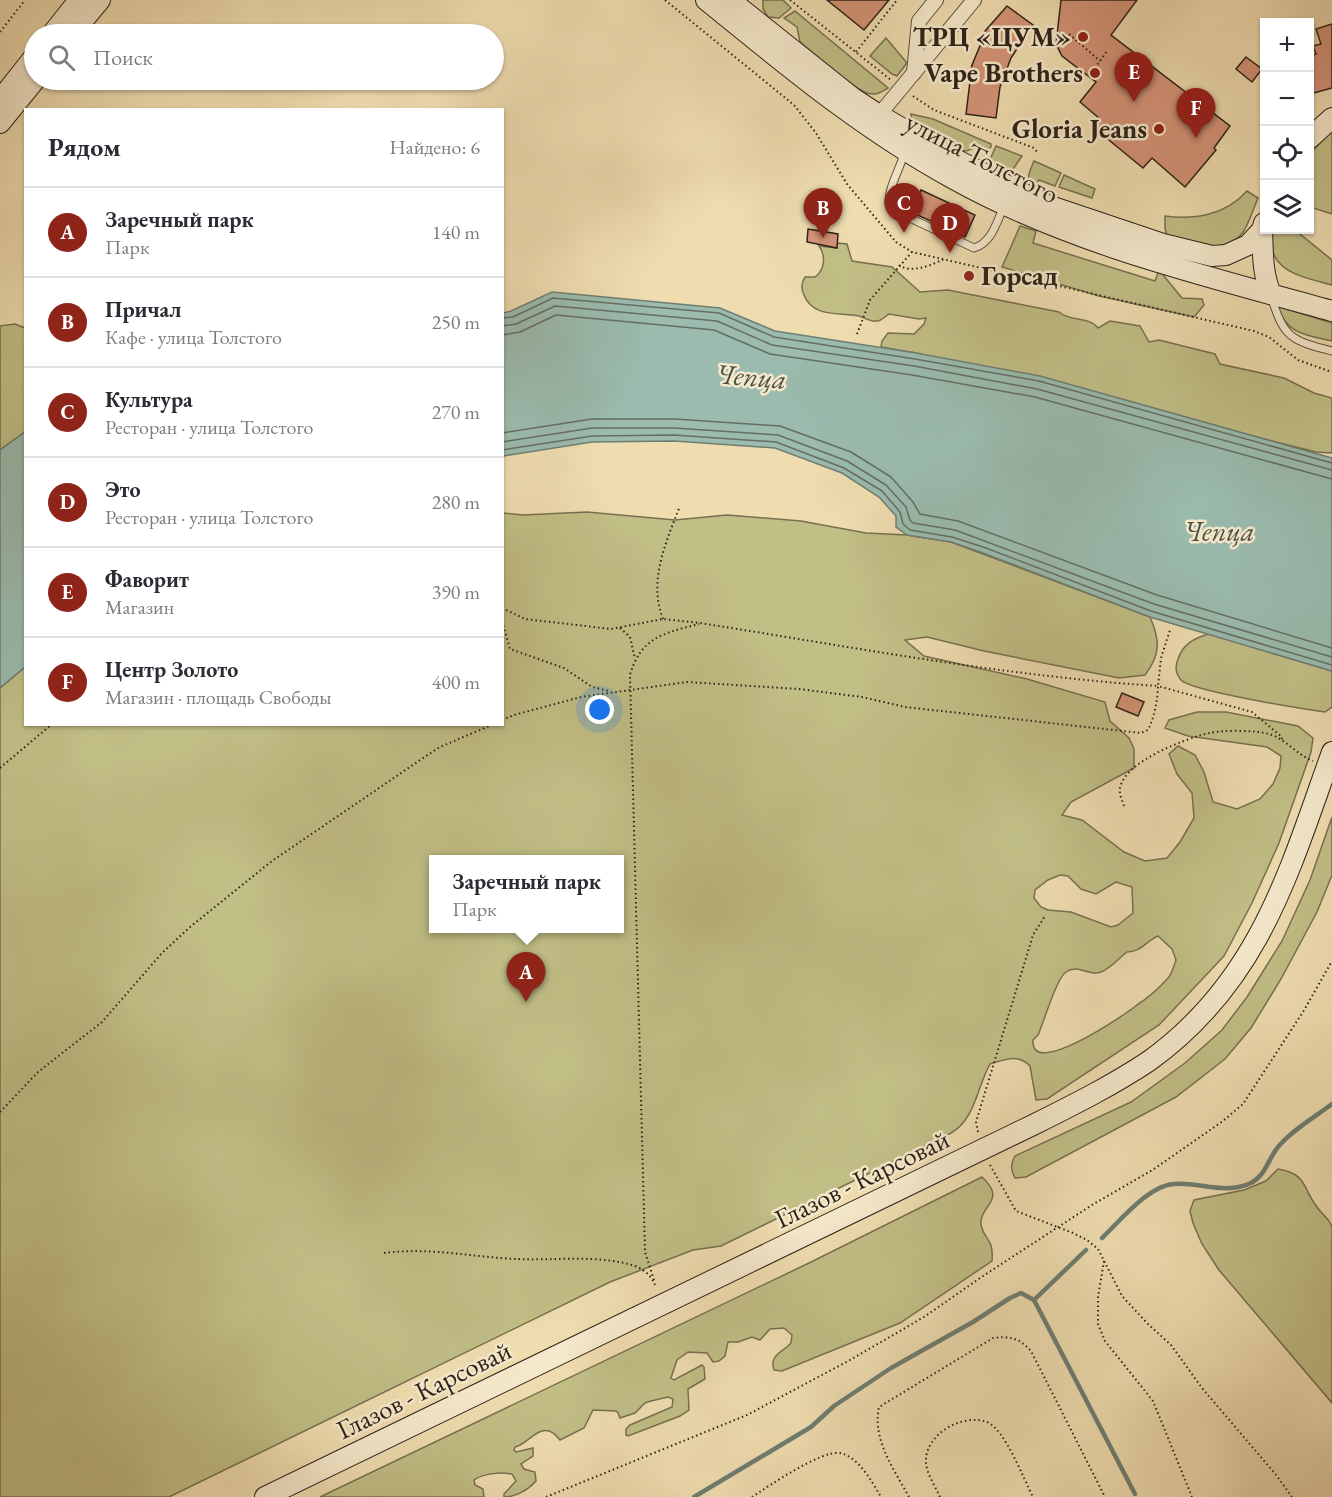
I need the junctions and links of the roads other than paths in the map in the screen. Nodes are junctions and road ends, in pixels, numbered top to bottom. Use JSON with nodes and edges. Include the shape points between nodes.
{"nodes":[{"id":1,"x":80,"y":0,"type":"edge"},
{"id":2,"x":100,"y":0,"type":"edge"},
{"id":3,"x":706,"y":0,"type":"edge"},
{"id":4,"x":936,"y":0,"type":"edge"},
{"id":5,"x":974,"y":0,"type":"edge"},
{"id":6,"x":738,"y":10,"type":"edge"},
{"id":7,"x":60,"y":24,"type":"edge"},
{"id":8,"x":80,"y":24,"type":"edge"},
{"id":9,"x":24,"y":70,"type":"edge"},
{"id":10,"x":914,"y":73,"type":"junction"},
{"id":11,"x":27,"y":90,"type":"edge"},
{"id":12,"x":0,"y":100,"type":"edge"},
{"id":13,"x":1332,"y":118,"type":"edge"},
{"id":14,"x":874,"y":122,"type":"junction"},
{"id":15,"x":0,"y":123,"type":"edge"},
{"id":16,"x":1314,"y":134,"type":"edge"},
{"id":17,"x":905,"y":151,"type":"junction"},
{"id":18,"x":1005,"y":205,"type":"junction"},
{"id":19,"x":1260,"y":231,"type":"edge"},
{"id":20,"x":1263,"y":234,"type":"edge"},
{"id":21,"x":1271,"y":294,"type":"junction"},
{"id":22,"x":1332,"y":311,"type":"edge"},
{"id":23,"x":1332,"y":351,"type":"edge"},
{"id":24,"x":1332,"y":752,"type":"edge"},
{"id":25,"x":265,"y":1497,"type":"edge"}],
"edges":[{"from":1,"to":7,"type":"main road"},
{"from":2,"to":8,"type":"main road"},
{"from":3,"to":6,"type":"main road","name":"улица Толстого"},
{"from":4,"to":10,"type":"street","via":[[919,21]]},
{"from":5,"to":10,"type":"street"},
{"from":6,"to":14,"type":"main road","name":"улица Толстого"},
{"from":9,"to":12,"type":"main road"},
{"from":10,"to":14,"type":"street"},
{"from":11,"to":15,"type":"main road"},
{"from":13,"to":16,"type":"main road"},
{"from":14,"to":17,"type":"main road","name":"улица Толстого"},
{"from":14,"to":19,"type":"main road","name":"улица Толстого","via":[[1044,204],[1163,244],[1200,254],[1226,255],[1248,245]]},
{"from":17,"to":18,"type":"main road","name":"улица Толстого"},
{"from":17,"to":18,"type":"lane","via":[[888,195],[889,204],[897,212],[974,248],[989,238]]},
{"from":18,"to":21,"type":"main road","name":"улица Толстого","via":[[1095,241]]},
{"from":20,"to":21,"type":"main road","via":[[1263,268]]},
{"from":21,"to":22,"type":"main road","name":"улица Толстого"},
{"from":21,"to":23,"type":"lane","via":[[1286,332],[1308,345]]},
{"from":24,"to":25,"type":"main road","name":"Глазов - Карсовай","via":[[1274,908],[1253,947],[1210,1005],[1165,1048],[1094,1094],[982,1150]]}]}
